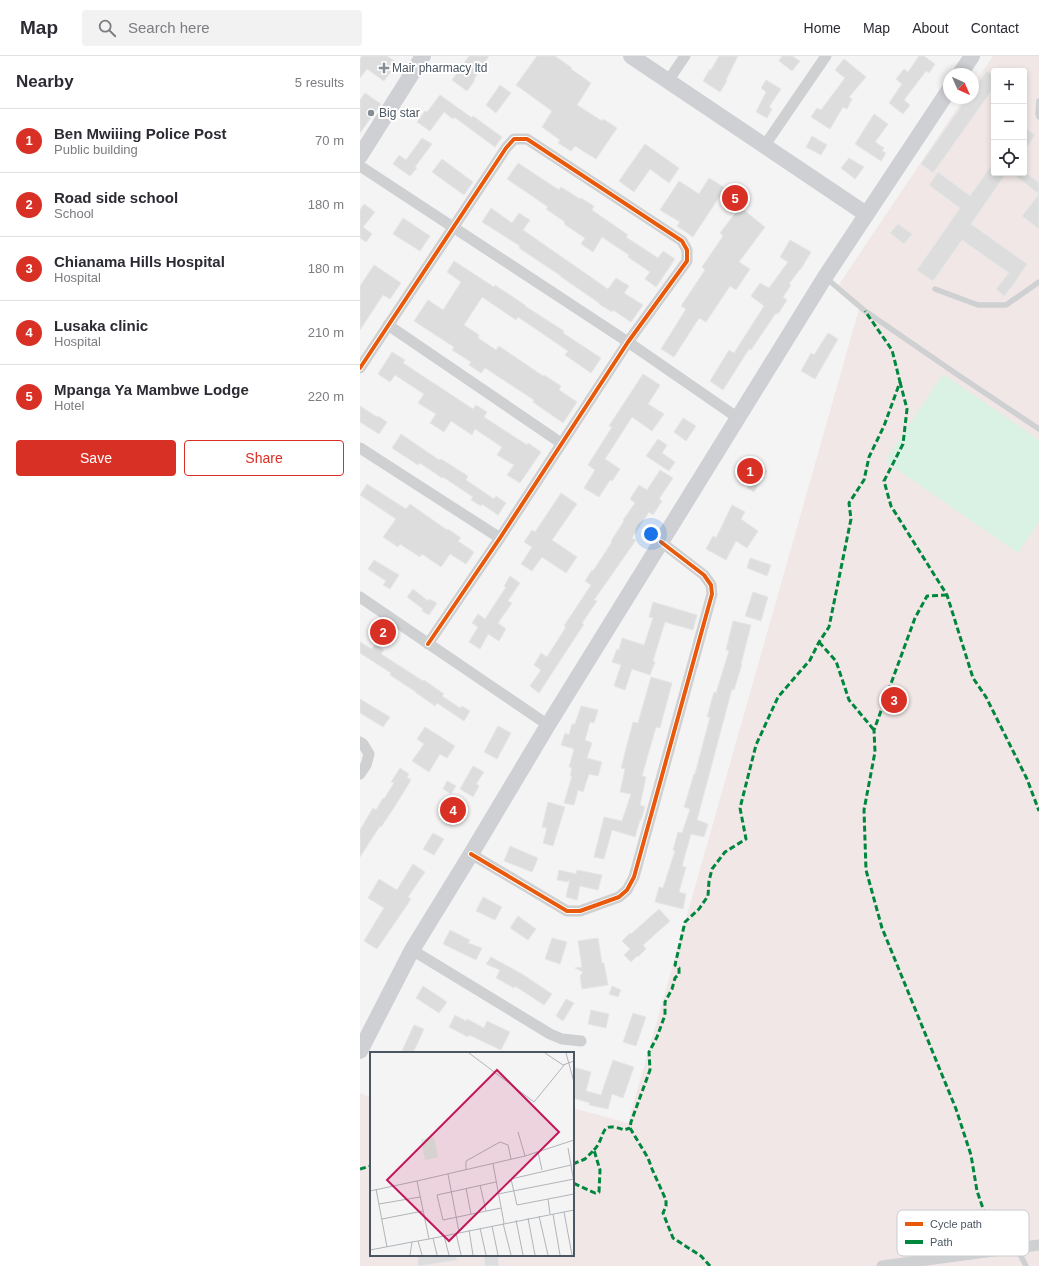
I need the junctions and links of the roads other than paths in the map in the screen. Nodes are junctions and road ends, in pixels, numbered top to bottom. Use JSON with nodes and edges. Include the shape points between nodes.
{"nodes":[{"id":1,"x":631,"y":56,"type":"edge"},
{"id":2,"x":685,"y":56,"type":"edge"},
{"id":3,"x":826,"y":56,"type":"edge"},
{"id":4,"x":972,"y":56,"type":"edge"},
{"id":5,"x":419,"y":57,"type":"edge"},
{"id":6,"x":964,"y":68,"type":"edge"},
{"id":7,"x":668,"y":81,"type":"junction"},
{"id":8,"x":943,"y":99,"type":"edge"},
{"id":9,"x":1039,"y":101,"type":"edge"},
{"id":10,"x":1039,"y":117,"type":"edge"},
{"id":11,"x":765,"y":145,"type":"junction"},
{"id":12,"x":363,"y":146,"type":"edge"},
{"id":13,"x":360,"y":166,"type":"edge"},
{"id":14,"x":866,"y":214,"type":"junction"},
{"id":15,"x":453,"y":226,"type":"junction"},
{"id":16,"x":825,"y":277,"type":"junction"},
{"id":17,"x":1039,"y":282,"type":"edge"},
{"id":18,"x":935,"y":289,"type":"dead end"},
{"id":19,"x":388,"y":325,"type":"junction"},
{"id":20,"x":628,"y":342,"type":"junction"},
{"id":21,"x":360,"y":368,"type":"edge"},
{"id":22,"x":738,"y":418,"type":"junction"},
{"id":23,"x":1039,"y":429,"type":"edge"},
{"id":24,"x":561,"y":443,"type":"junction"},
{"id":25,"x":360,"y":448,"type":"edge"},
{"id":26,"x":500,"y":538,"type":"junction"},
{"id":27,"x":661,"y":542,"type":"junction"},
{"id":28,"x":360,"y":597,"type":"edge"},
{"id":29,"x":428,"y":644,"type":"junction"},
{"id":30,"x":548,"y":724,"type":"junction"},
{"id":31,"x":360,"y":742,"type":"edge"},
{"id":32,"x":360,"y":774,"type":"edge"},
{"id":33,"x":471,"y":854,"type":"junction"},
{"id":34,"x":412,"y":950,"type":"junction"},
{"id":35,"x":581,"y":1041,"type":"dead end"},
{"id":36,"x":361,"y":1044,"type":"edge"},
{"id":37,"x":1039,"y":1245,"type":"edge"},
{"id":38,"x":1029,"y":1246,"type":"edge"},
{"id":39,"x":957,"y":1256,"type":"edge"},
{"id":40,"x":1021,"y":1256,"type":"edge"},
{"id":41,"x":882,"y":1266,"type":"edge"},
{"id":42,"x":1026,"y":1266,"type":"edge"}],
"edges":[{"from":1,"to":7,"type":"main road"},
{"from":2,"to":7,"type":"street"},
{"from":3,"to":11,"type":"street"},
{"from":4,"to":6,"type":"main road"},
{"from":5,"to":12,"type":"main road"},
{"from":7,"to":11,"type":"main road"},
{"from":8,"to":14,"type":"main road"},
{"from":9,"to":10,"type":"lane"},
{"from":11,"to":14,"type":"main road"},
{"from":13,"to":15,"type":"street"},
{"from":14,"to":16,"type":"main road"},
{"from":15,"to":19,"type":"street"},
{"from":15,"to":20,"type":"street"},
{"from":15,"to":20,"type":"street","via":[[506,148],[514,139],[527,139],[682,241],[687,250],[687,261]]},
{"from":16,"to":22,"type":"main road"},
{"from":16,"to":23,"type":"lane","via":[[865,311]]},
{"from":17,"to":18,"type":"lane","via":[[1006,305],[978,305]]},
{"from":19,"to":21,"type":"street"},
{"from":19,"to":24,"type":"street"},
{"from":20,"to":22,"type":"street"},
{"from":20,"to":24,"type":"street"},
{"from":22,"to":27,"type":"main road"},
{"from":24,"to":26,"type":"street"},
{"from":25,"to":26,"type":"street"},
{"from":26,"to":29,"type":"street"},
{"from":27,"to":30,"type":"main road"},
{"from":27,"to":33,"type":"street","via":[[704,575],[711,585],[712,594],[634,877],[627,890],[619,897],[580,910],[567,911]]},
{"from":28,"to":29,"type":"street"},
{"from":29,"to":30,"type":"street"},
{"from":30,"to":33,"type":"main road"},
{"from":31,"to":32,"type":"street","via":[[369,754]]},
{"from":33,"to":34,"type":"main road"},
{"from":34,"to":35,"type":"street","via":[[550,1034],[562,1039]]},
{"from":34,"to":36,"type":"main road"},
{"from":37,"to":38,"type":"street"},
{"from":39,"to":41,"type":"street"},
{"from":40,"to":42,"type":"lane"}]}
